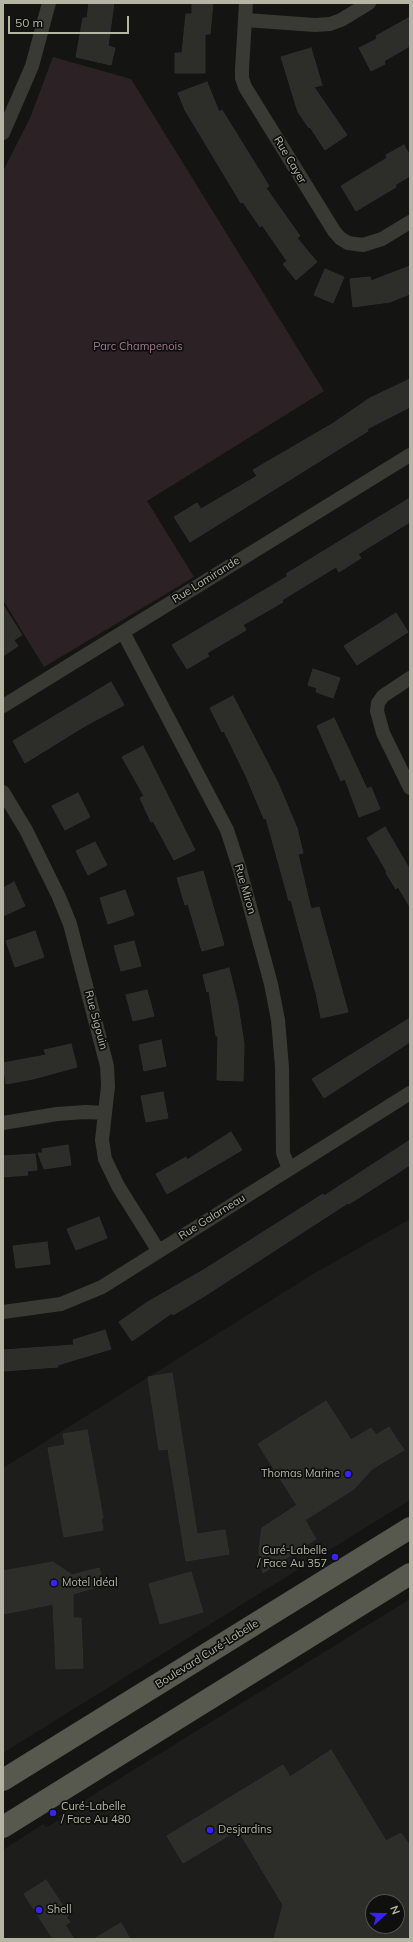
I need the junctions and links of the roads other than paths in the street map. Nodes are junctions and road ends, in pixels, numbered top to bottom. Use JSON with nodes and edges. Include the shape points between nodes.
{"nodes":[{"id":1,"x":49,"y":3,"type":"edge"},
{"id":2,"x":246,"y":3,"type":"edge"},
{"id":3,"x":369,"y":3,"type":"edge"},
{"id":4,"x":245,"y":20,"type":"junction"},
{"id":5,"x":3,"y":133,"type":"edge"},
{"id":6,"x":410,"y":222,"type":"edge"},
{"id":7,"x":410,"y":455,"type":"edge"},
{"id":8,"x":123,"y":632,"type":"junction"},
{"id":9,"x":410,"y":678,"type":"edge"},
{"id":10,"x":3,"y":706,"type":"edge"},
{"id":11,"x":410,"y":788,"type":"edge"},
{"id":12,"x":3,"y":792,"type":"edge"},
{"id":13,"x":410,"y":1093,"type":"edge"},
{"id":14,"x":105,"y":1113,"type":"junction"},
{"id":15,"x":3,"y":1123,"type":"edge"},
{"id":16,"x":289,"y":1169,"type":"junction"},
{"id":17,"x":158,"y":1250,"type":"junction"},
{"id":18,"x":3,"y":1312,"type":"edge"},
{"id":19,"x":410,"y":1528,"type":"edge"},
{"id":20,"x":410,"y":1574,"type":"edge"},
{"id":21,"x":3,"y":1780,"type":"edge"},
{"id":22,"x":3,"y":1827,"type":"edge"}],
"edges":[{"from":1,"to":5,"type":"street","via":[[32,66]]},
{"from":2,"to":4,"type":"street","name":"Rue Cayer"},
{"from":3,"to":4,"type":"street","via":[[330,24]]},
{"from":4,"to":6,"type":"street","name":"Rue Cayer","via":[[242,78],[245,87],[334,231],[348,242],[362,245],[382,239]]},
{"from":7,"to":8,"type":"street","name":"Rue Lamirande"},
{"from":8,"to":10,"type":"street","name":"Rue Lamirande"},
{"from":8,"to":16,"type":"street","name":"Rue Miron","via":[[227,830],[236,856],[266,964],[278,1020],[282,1067],[282,1153]]},
{"from":9,"to":11,"type":"street","via":[[383,696],[378,703],[377,711],[383,733]]},
{"from":12,"to":14,"type":"street","name":"Rue Sigouin","via":[[24,826],[74,936],[107,1066]]},
{"from":13,"to":16,"type":"street","name":"Rue Galarneau"},
{"from":14,"to":15,"type":"street","via":[[57,1114]]},
{"from":14,"to":17,"type":"street","name":"Rue Sigouin","via":[[102,1140],[109,1167],[123,1195]]},
{"from":16,"to":17,"type":"street","name":"Rue Galarneau"},
{"from":17,"to":18,"type":"street","name":"Rue Galarneau","via":[[102,1287],[78,1298],[50,1307]]},
{"from":19,"to":21,"type":"main road","name":"Boulevard Curé-Labelle"},
{"from":20,"to":22,"type":"main road"}]}
